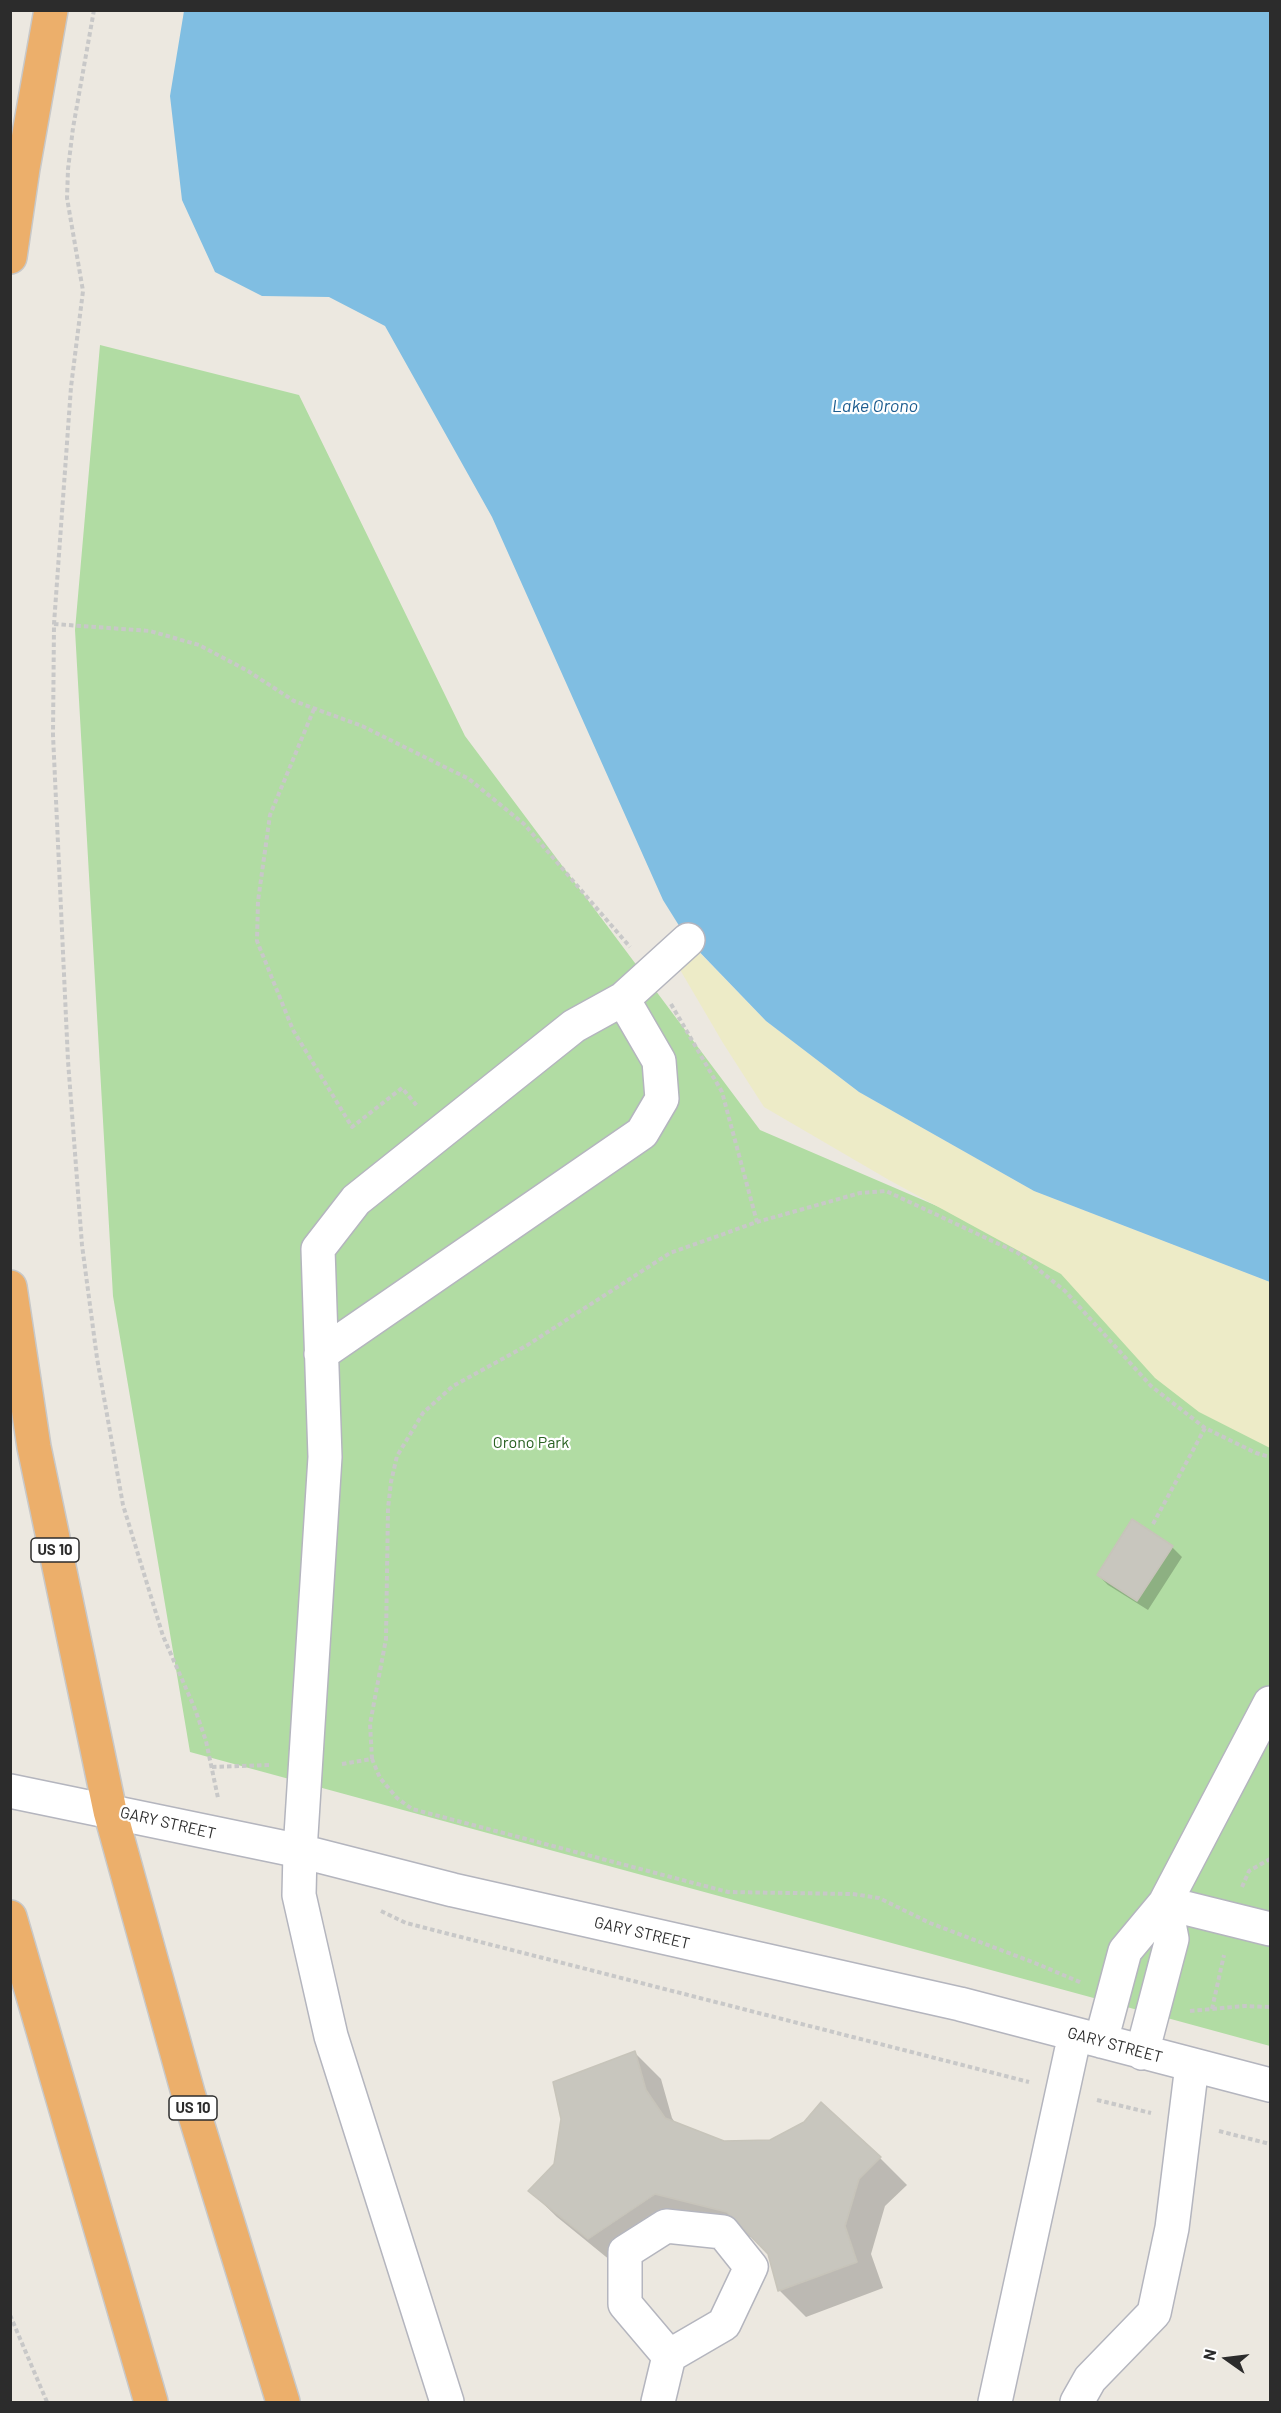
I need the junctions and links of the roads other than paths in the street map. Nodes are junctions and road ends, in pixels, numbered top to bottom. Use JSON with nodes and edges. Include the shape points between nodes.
{"nodes":[{"id":1,"x":51,"y":10,"type":"edge"},
{"id":2,"x":10,"y":257,"type":"edge"},
{"id":3,"x":688,"y":940,"type":"dead end"},
{"id":4,"x":623,"y":999,"type":"junction"},
{"id":5,"x":10,"y":1287,"type":"edge"},
{"id":6,"x":321,"y":1354,"type":"junction"},
{"id":7,"x":1270,"y":1703,"type":"edge"},
{"id":8,"x":10,"y":1791,"type":"edge"},
{"id":9,"x":111,"y":1811,"type":"junction"},
{"id":10,"x":300,"y":1851,"type":"junction"},
{"id":11,"x":1165,"y":1903,"type":"junction"},
{"id":12,"x":10,"y":1917,"type":"edge"},
{"id":13,"x":1270,"y":1929,"type":"edge"},
{"id":14,"x":1088,"y":2038,"type":"junction"},
{"id":15,"x":1142,"y":2052,"type":"junction"},
{"id":16,"x":1192,"y":2065,"type":"junction"},
{"id":17,"x":1270,"y":2085,"type":"edge"},
{"id":18,"x":669,"y":2356,"type":"dead end"},
{"id":19,"x":151,"y":2403,"type":"edge"},
{"id":20,"x":283,"y":2403,"type":"edge"},
{"id":21,"x":447,"y":2403,"type":"edge"},
{"id":22,"x":658,"y":2403,"type":"edge"},
{"id":23,"x":995,"y":2403,"type":"edge"},
{"id":24,"x":1077,"y":2403,"type":"edge"}],
"edges":[{"from":1,"to":2,"type":"highway"},
{"from":3,"to":4,"type":"street"},
{"from":4,"to":6,"type":"street","via":[[574,1026],[356,1200],[318,1249]]},
{"from":4,"to":6,"type":"street","via":[[659,1061],[662,1099],[642,1132]]},
{"from":5,"to":9,"type":"highway","number":"US 10","via":[[34,1447]]},
{"from":6,"to":10,"type":"street","via":[[325,1457]]},
{"from":7,"to":11,"type":"street"},
{"from":8,"to":9,"type":"street","name":"GARY STREET"},
{"from":9,"to":10,"type":"street","name":"GARY STREET"},
{"from":9,"to":20,"type":"highway","number":"US 10","via":[[188,2093]]},
{"from":10,"to":14,"type":"street","name":"GARY STREET","via":[[453,1890],[960,2004]]},
{"from":10,"to":21,"type":"street","via":[[299,1895],[331,2036]]},
{"from":11,"to":13,"type":"street"},
{"from":11,"to":14,"type":"street","via":[[1125,1951]]},
{"from":11,"to":15,"type":"street","via":[[1172,1939]]},
{"from":12,"to":19,"type":"highway"},
{"from":14,"to":15,"type":"street","name":"GARY STREET"},
{"from":14,"to":23,"type":"street"},
{"from":15,"to":16,"type":"street","name":"GARY STREET"},
{"from":16,"to":17,"type":"street","name":"GARY STREET"},
{"from":16,"to":24,"type":"street","via":[[1172,2228],[1154,2313],[1090,2379]]},
{"from":18,"to":22,"type":"street"}]}
